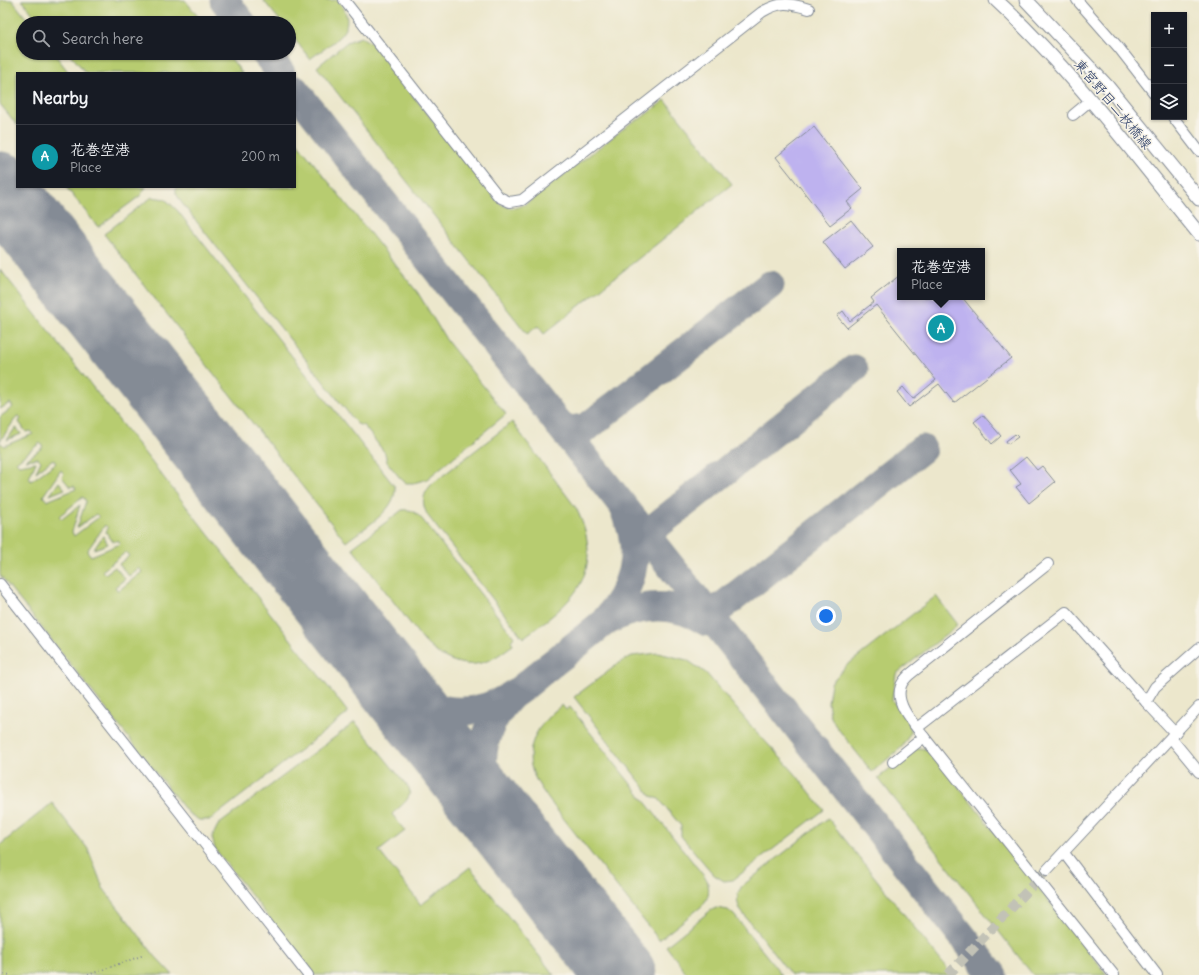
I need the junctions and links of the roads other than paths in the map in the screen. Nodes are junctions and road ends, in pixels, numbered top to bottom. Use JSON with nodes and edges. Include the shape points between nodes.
{"nodes":[{"id":1,"x":344,"y":0,"type":"edge"},
{"id":2,"x":996,"y":0,"type":"edge"},
{"id":3,"x":1026,"y":0,"type":"edge"},
{"id":4,"x":1077,"y":0,"type":"edge"},
{"id":5,"x":809,"y":9,"type":"dead end"},
{"id":6,"x":1151,"y":89,"type":"edge"},
{"id":7,"x":1091,"y":100,"type":"junction"},
{"id":8,"x":1073,"y":115,"type":"dead end"},
{"id":9,"x":1175,"y":120,"type":"edge"},
{"id":10,"x":1199,"y":151,"type":"edge"},
{"id":11,"x":1199,"y":199,"type":"edge"},
{"id":12,"x":1199,"y":234,"type":"edge"},
{"id":13,"x":1048,"y":564,"type":"dead end"},
{"id":14,"x":0,"y":584,"type":"edge"},
{"id":15,"x":1199,"y":648,"type":"edge"},
{"id":16,"x":1146,"y":702,"type":"junction"},
{"id":17,"x":1199,"y":707,"type":"edge"},
{"id":18,"x":916,"y":728,"type":"junction"},
{"id":19,"x":1173,"y":735,"type":"junction"},
{"id":20,"x":924,"y":737,"type":"junction"},
{"id":21,"x":893,"y":762,"type":"dead end"},
{"id":22,"x":1199,"y":772,"type":"edge"},
{"id":23,"x":1064,"y":853,"type":"junction"},
{"id":24,"x":1047,"y":870,"type":"tunnel mouth"},
{"id":25,"x":308,"y":975,"type":"edge"},
{"id":26,"x":1114,"y":975,"type":"edge"},
{"id":27,"x":1157,"y":975,"type":"edge"}],
"edges":[{"from":1,"to":5,"type":"street","via":[[499,197],[510,202],[522,200],[771,6],[787,3]]},
{"from":2,"to":7,"type":"main road","name":"東宮野目二枚橋線","via":[[1016,18]]},
{"from":3,"to":11,"type":"main road","name":"東宮野目二枚橋線","via":[[1108,86]]},
{"from":4,"to":6,"type":"street","via":[[1120,48]]},
{"from":7,"to":8,"type":"street"},
{"from":7,"to":12,"type":"main road","name":"東宮野目二枚橋線"},
{"from":9,"to":10,"type":"street"},
{"from":13,"to":18,"type":"street","via":[[908,675],[901,685],[899,696],[902,706]]},
{"from":14,"to":25,"type":"street"},
{"from":15,"to":16,"type":"street","via":[[1155,687]]},
{"from":16,"to":18,"type":"street","via":[[1066,612]]},
{"from":16,"to":19,"type":"street"},
{"from":17,"to":19,"type":"street"},
{"from":18,"to":20,"type":"street"},
{"from":19,"to":22,"type":"street"},
{"from":19,"to":23,"type":"street"},
{"from":20,"to":21,"type":"street"},
{"from":20,"to":26,"type":"street"},
{"from":23,"to":24,"type":"street"},
{"from":23,"to":27,"type":"street"}]}
